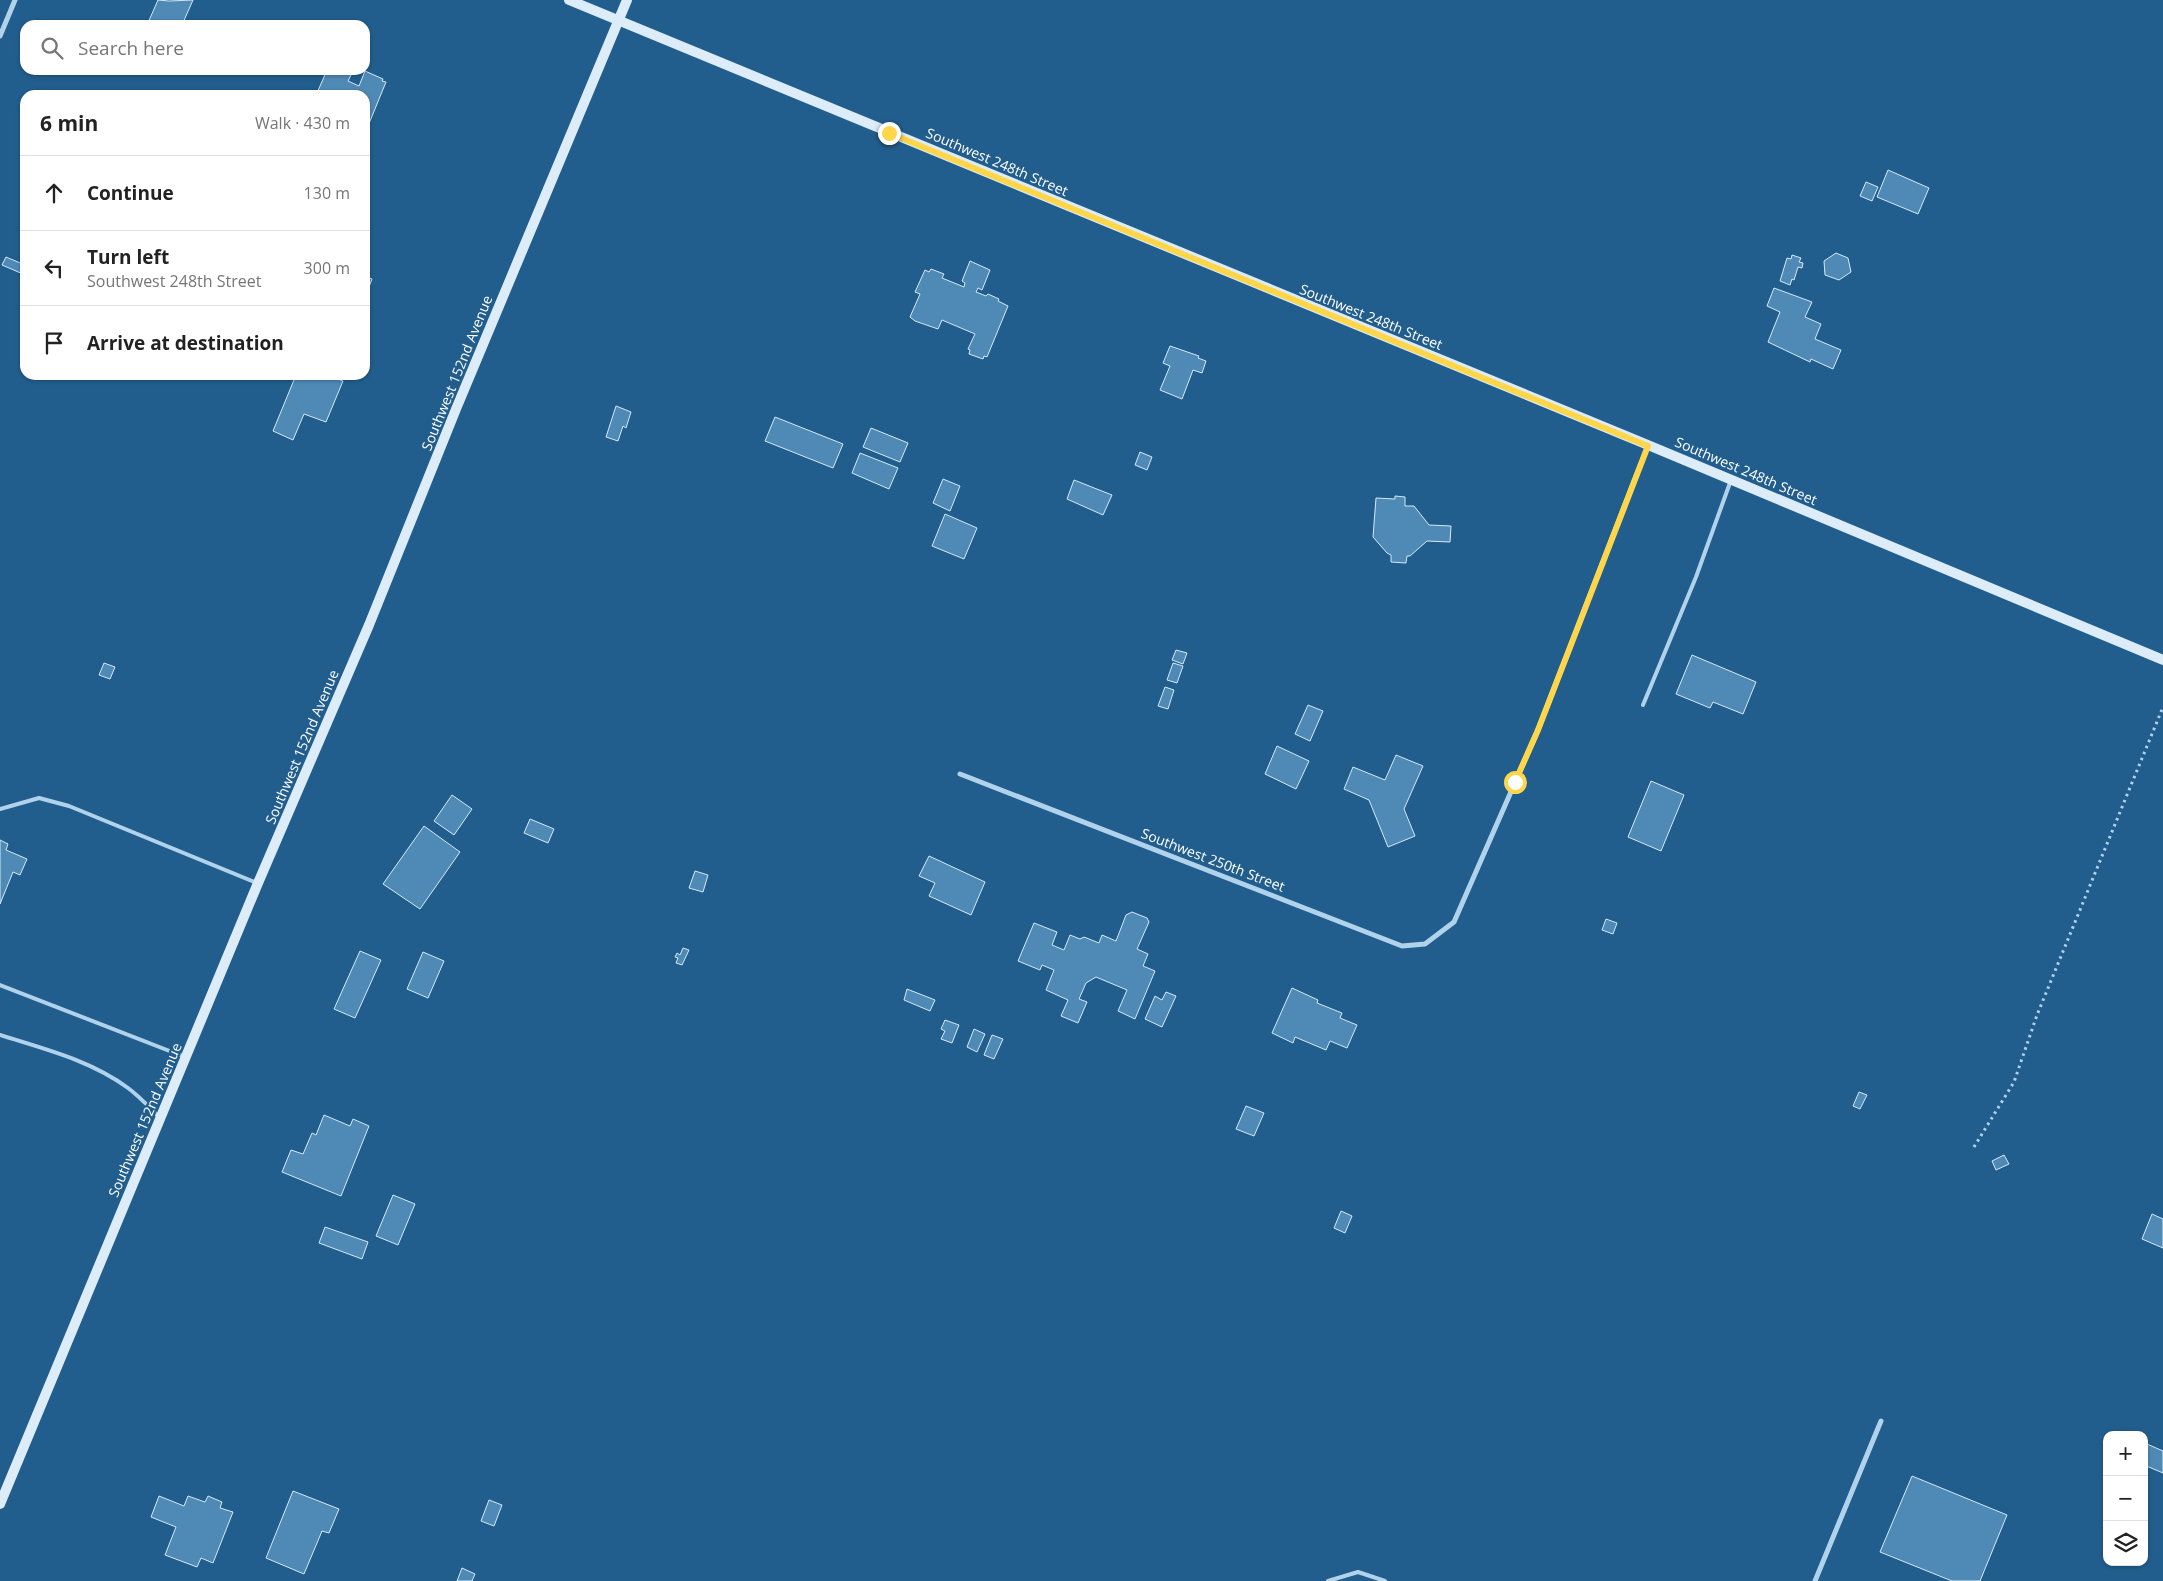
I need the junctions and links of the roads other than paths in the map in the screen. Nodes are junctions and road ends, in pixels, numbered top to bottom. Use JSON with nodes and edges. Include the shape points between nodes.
{"nodes":[{"id":1,"x":15,"y":0,"type":"edge"},
{"id":2,"x":569,"y":0,"type":"edge"},
{"id":3,"x":628,"y":0,"type":"edge"},
{"id":4,"x":619,"y":20,"type":"junction"},
{"id":5,"x":0,"y":36,"type":"edge"},
{"id":6,"x":1648,"y":446,"type":"junction"},
{"id":7,"x":1731,"y":480,"type":"junction"},
{"id":8,"x":2163,"y":660,"type":"edge"},
{"id":9,"x":1643,"y":704,"type":"dead end"},
{"id":10,"x":960,"y":774,"type":"dead end"},
{"id":11,"x":0,"y":810,"type":"edge"},
{"id":12,"x":258,"y":883,"type":"junction"},
{"id":13,"x":0,"y":985,"type":"edge"},
{"id":14,"x":0,"y":1035,"type":"edge"},
{"id":15,"x":186,"y":1057,"type":"junction"},
{"id":16,"x":160,"y":1118,"type":"junction"},
{"id":17,"x":1881,"y":1421,"type":"dead end"},
{"id":18,"x":0,"y":1504,"type":"edge"},
{"id":19,"x":1328,"y":1581,"type":"edge"},
{"id":20,"x":1384,"y":1581,"type":"edge"},
{"id":21,"x":1815,"y":1581,"type":"edge"}],
"edges":[{"from":1,"to":5,"type":"street"},
{"from":2,"to":4,"type":"street","name":"Southwest 248th Street"},
{"from":3,"to":4,"type":"street","name":"Southwest 152nd Avenue"},
{"from":4,"to":6,"type":"street","name":"Southwest 248th Street"},
{"from":4,"to":12,"type":"street","name":"Southwest 152nd Avenue","via":[[373,615]]},
{"from":6,"to":7,"type":"street","name":"Southwest 248th Street"},
{"from":6,"to":10,"type":"street","name":"Southwest 250th Street","via":[[1538,730],[1454,922],[1425,944],[1402,946]]},
{"from":7,"to":8,"type":"street","name":"Southwest 248th Street"},
{"from":7,"to":9,"type":"lane","via":[[1696,578]]},
{"from":11,"to":12,"type":"lane","via":[[39,798],[69,806]]},
{"from":12,"to":15,"type":"street","name":"Southwest 152nd Avenue"},
{"from":13,"to":15,"type":"lane"},
{"from":14,"to":16,"type":"lane","via":[[104,1073],[130,1089]]},
{"from":15,"to":16,"type":"street","name":"Southwest 152nd Avenue"},
{"from":16,"to":18,"type":"street","name":"Southwest 152nd Avenue"},
{"from":17,"to":21,"type":"street"},
{"from":19,"to":20,"type":"lane","via":[[1358,1572]]}]}
